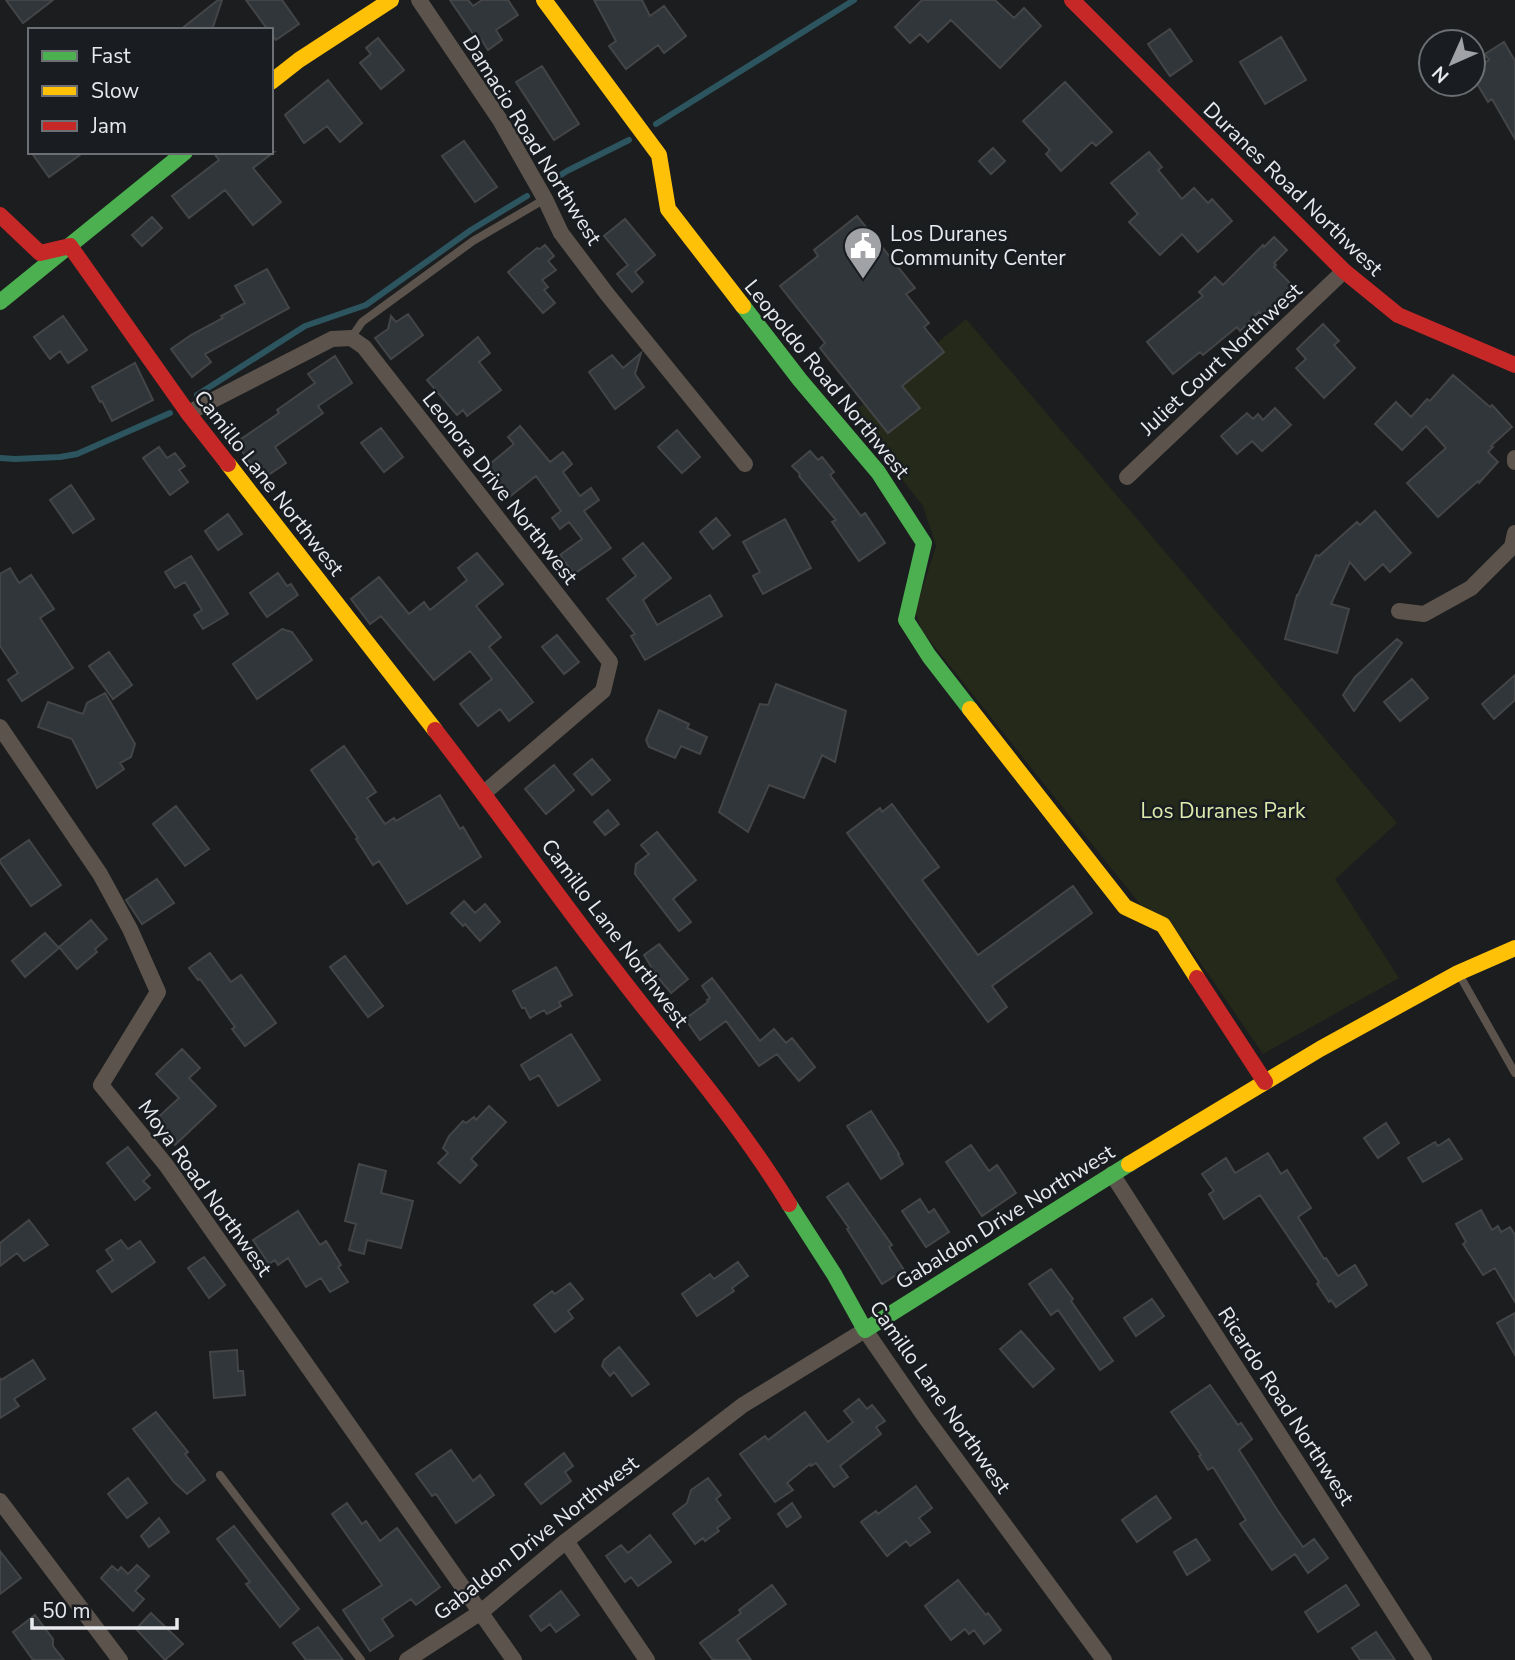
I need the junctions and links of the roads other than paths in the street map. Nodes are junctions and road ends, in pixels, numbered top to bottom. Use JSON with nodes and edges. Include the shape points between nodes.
{"nodes":[{"id":1,"x":391,"y":0,"type":"edge"},
{"id":2,"x":419,"y":0,"type":"edge"},
{"id":3,"x":544,"y":0,"type":"edge"},
{"id":4,"x":1072,"y":0,"type":"edge"},
{"id":5,"x":273,"y":80,"type":"edge"},
{"id":6,"x":183,"y":154,"type":"edge"},
{"id":7,"x":545,"y":198,"type":"junction"},
{"id":8,"x":0,"y":215,"type":"edge"},
{"id":9,"x":70,"y":246,"type":"junction"},
{"id":10,"x":1344,"y":271,"type":"junction"},
{"id":11,"x":0,"y":302,"type":"edge"},
{"id":12,"x":351,"y":338,"type":"junction"},
{"id":13,"x":1515,"y":365,"type":"edge"},
{"id":14,"x":188,"y":413,"type":"junction"},
{"id":15,"x":745,"y":464,"type":"dead end"},
{"id":16,"x":1127,"y":477,"type":"dead end"},
{"id":17,"x":1515,"y":533,"type":"edge"},
{"id":18,"x":1399,"y":611,"type":"dead end"},
{"id":19,"x":0,"y":727,"type":"edge"},
{"id":20,"x":485,"y":793,"type":"junction"},
{"id":21,"x":1515,"y":948,"type":"edge"},
{"id":22,"x":1458,"y":974,"type":"junction"},
{"id":23,"x":1515,"y":1073,"type":"edge"},
{"id":24,"x":1265,"y":1082,"type":"junction"},
{"id":25,"x":1112,"y":1174,"type":"junction"},
{"id":26,"x":865,"y":1330,"type":"junction"},
{"id":27,"x":220,"y":1475,"type":"dead end"},
{"id":28,"x":0,"y":1501,"type":"edge"},
{"id":29,"x":566,"y":1541,"type":"junction"},
{"id":30,"x":481,"y":1612,"type":"junction"},
{"id":31,"x":120,"y":1660,"type":"edge"},
{"id":32,"x":361,"y":1660,"type":"edge"},
{"id":33,"x":407,"y":1660,"type":"edge"},
{"id":34,"x":514,"y":1660,"type":"edge"},
{"id":35,"x":647,"y":1660,"type":"edge"},
{"id":36,"x":1104,"y":1660,"type":"edge"},
{"id":37,"x":1424,"y":1660,"type":"edge"}],
"edges":[{"from":1,"to":5,"type":"street"},
{"from":2,"to":7,"type":"street","name":"Damacio Road Northwest","via":[[500,120]]},
{"from":3,"to":24,"type":"street","name":"Leopoldo Road Northwest","via":[[659,155],[668,209],[878,472],[924,543],[906,620],[929,656],[1125,907],[1163,925]]},
{"from":4,"to":10,"type":"street","name":"Duranes Road Northwest"},
{"from":6,"to":9,"type":"street"},
{"from":7,"to":12,"type":"lane","via":[[473,241],[362,322]]},
{"from":7,"to":15,"type":"street","name":"Damacio Road Northwest","via":[[561,233]]},
{"from":8,"to":9,"type":"street","via":[[40,253]]},
{"from":9,"to":11,"type":"street"},
{"from":9,"to":14,"type":"street","name":"Camillo Lane Northwest"},
{"from":10,"to":13,"type":"street","name":"Duranes Road Northwest","via":[[1398,315]]},
{"from":10,"to":16,"type":"street","name":"Juliet Court Northwest"},
{"from":12,"to":14,"type":"street","via":[[332,339]]},
{"from":12,"to":20,"type":"street","name":"Leonora Drive Northwest","via":[[364,348],[610,662],[603,691]]},
{"from":14,"to":20,"type":"street","name":"Camillo Lane Northwest"},
{"from":17,"to":18,"type":"street","via":[[1513,547],[1471,588],[1423,614]]},
{"from":19,"to":30,"type":"street","name":"Moya Road Northwest","via":[[100,874],[158,992],[101,1085],[166,1166]]},
{"from":20,"to":26,"type":"street","name":"Camillo Lane Northwest","via":[[774,1178]]},
{"from":21,"to":22,"type":"street","name":"Gabaldon Drive Northwest"},
{"from":22,"to":23,"type":"lane"},
{"from":22,"to":24,"type":"street","name":"Gabaldon Drive Northwest"},
{"from":24,"to":25,"type":"street","name":"Gabaldon Drive Northwest"},
{"from":25,"to":26,"type":"street","name":"Gabaldon Drive Northwest"},
{"from":25,"to":37,"type":"street","name":"Ricardo Road Northwest"},
{"from":26,"to":29,"type":"street","name":"Gabaldon Drive Northwest","via":[[743,1405]]},
{"from":26,"to":36,"type":"street","name":"Camillo Lane Northwest"},
{"from":27,"to":32,"type":"lane"},
{"from":28,"to":31,"type":"street"},
{"from":29,"to":30,"type":"street","name":"Gabaldon Drive Northwest"},
{"from":29,"to":35,"type":"street"},
{"from":30,"to":33,"type":"street","name":"Gabaldon Drive Northwest"},
{"from":30,"to":34,"type":"street","name":"Moya Road Northwest"}]}
